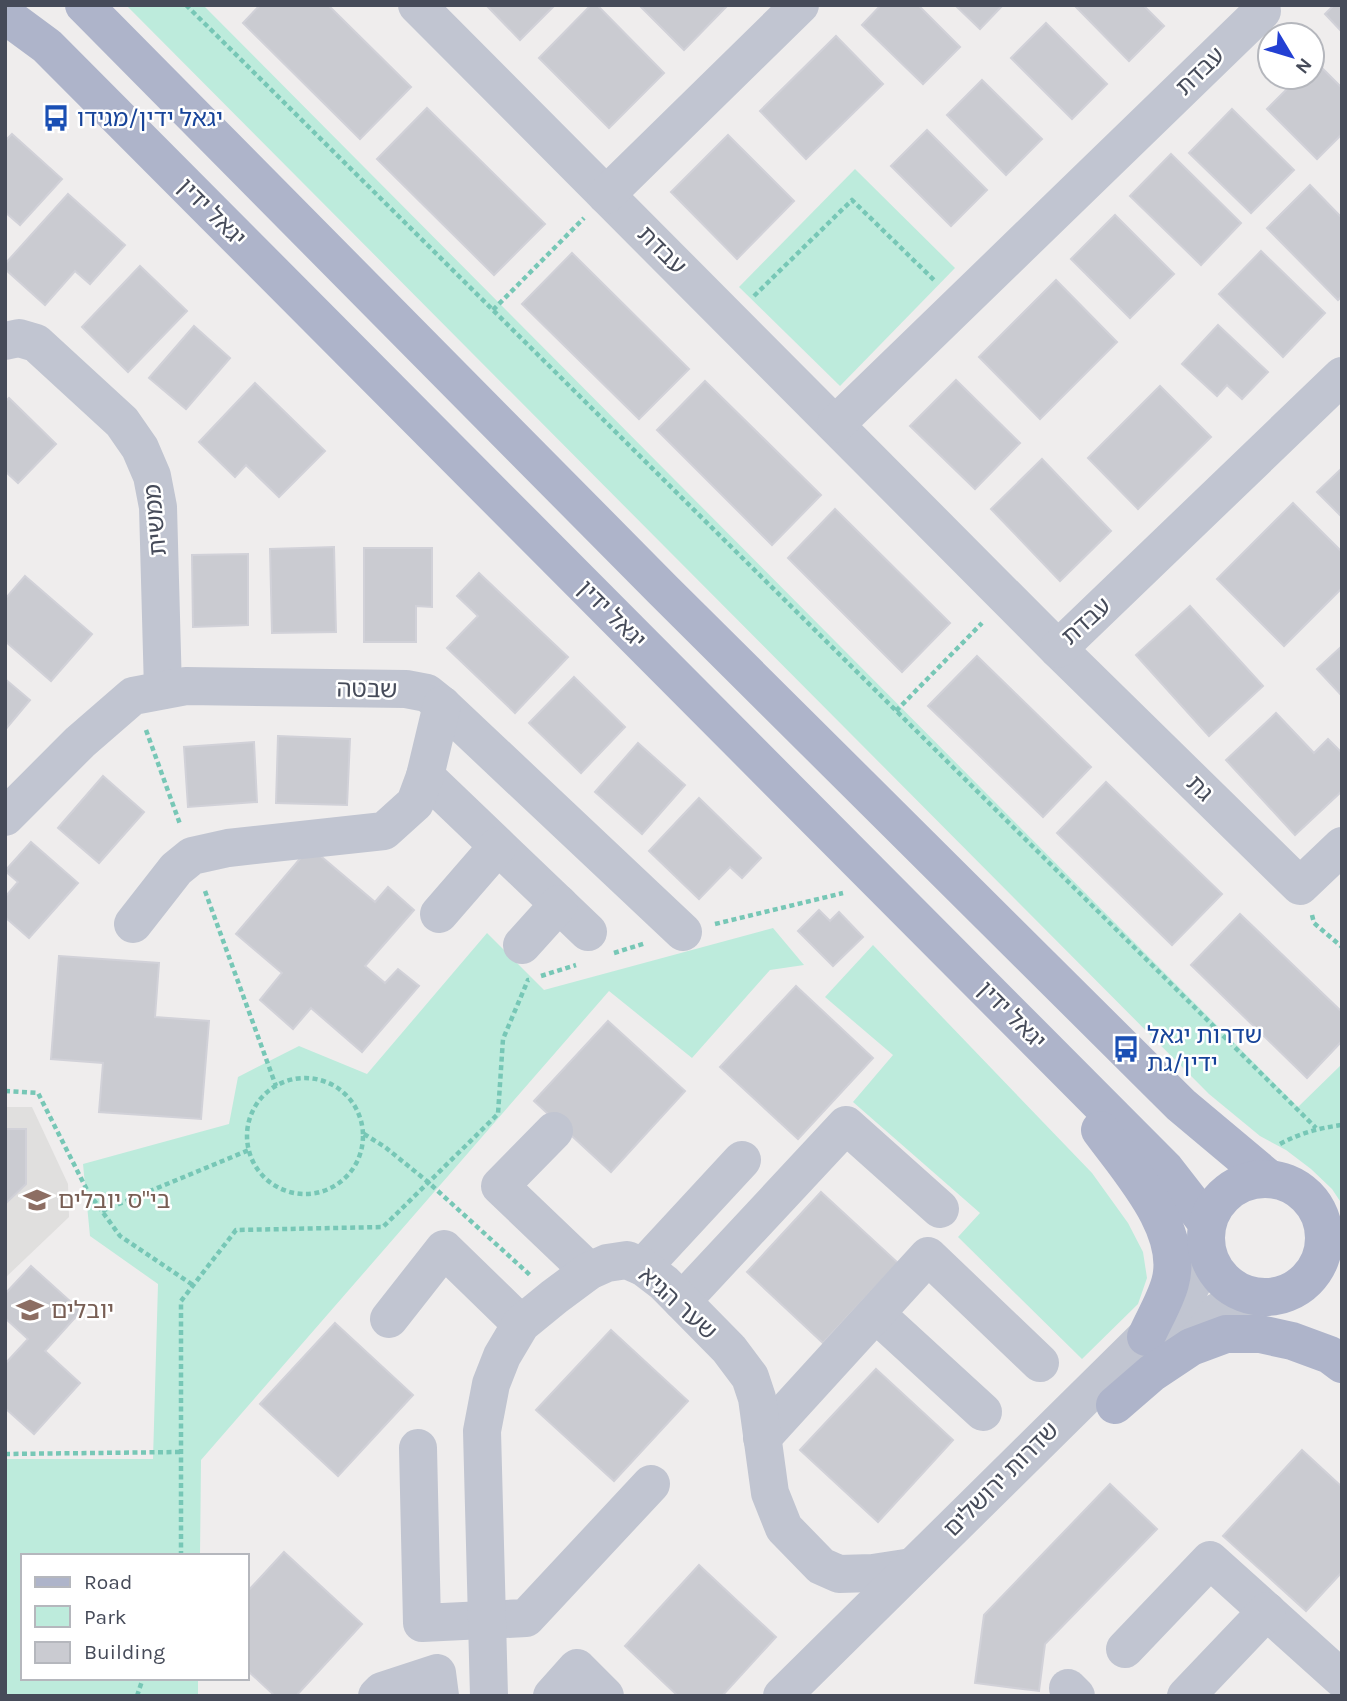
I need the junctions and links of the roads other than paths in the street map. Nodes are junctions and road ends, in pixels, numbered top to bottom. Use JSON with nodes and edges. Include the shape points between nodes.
{"nodes":[{"id":1,"x":84,"y":5,"type":"edge"},
{"id":2,"x":417,"y":5,"type":"edge"},
{"id":3,"x":800,"y":5,"type":"edge"},
{"id":4,"x":1262,"y":11,"type":"dead end"},
{"id":5,"x":5,"y":15,"type":"edge"},
{"id":6,"x":606,"y":195,"type":"junction"},
{"id":7,"x":10,"y":335,"type":"edge"},
{"id":8,"x":1342,"y":376,"type":"edge"},
{"id":9,"x":836,"y":424,"type":"junction"},
{"id":10,"x":1058,"y":649,"type":"junction"},
{"id":11,"x":163,"y":690,"type":"junction"},
{"id":12,"x":442,"y":705,"type":"junction"},
{"id":13,"x":425,"y":776,"type":"junction"},
{"id":14,"x":5,"y":817,"type":"edge"},
{"id":15,"x":498,"y":846,"type":"junction"},
{"id":16,"x":1342,"y":846,"type":"edge"},
{"id":17,"x":559,"y":904,"type":"junction"},
{"id":18,"x":439,"y":914,"type":"dead end"},
{"id":19,"x":133,"y":925,"type":"dead end"},
{"id":20,"x":683,"y":932,"type":"road end"},
{"id":21,"x":522,"y":945,"type":"dead end"},
{"id":22,"x":591,"y":951,"type":"road end"},
{"id":23,"x":1031,"y":1035,"type":"junction"},
{"id":24,"x":554,"y":1131,"type":"dead end"},
{"id":25,"x":742,"y":1160,"type":"dead end"},
{"id":26,"x":1258,"y":1170,"type":"junction"},
{"id":27,"x":940,"y":1209,"type":"dead end"},
{"id":28,"x":1335,"y":1236,"type":"edge"},
{"id":29,"x":1207,"y":1238,"type":"junction"},
{"id":30,"x":643,"y":1267,"type":"junction"},
{"id":31,"x":589,"y":1272,"type":"junction"},
{"id":32,"x":1256,"y":1297,"type":"junction"},
{"id":33,"x":682,"y":1301,"type":"junction"},
{"id":34,"x":876,"y":1314,"type":"junction"},
{"id":35,"x":389,"y":1319,"type":"dead end"},
{"id":36,"x":521,"y":1324,"type":"junction"},
{"id":37,"x":1146,"y":1337,"type":"junction"},
{"id":38,"x":1342,"y":1339,"type":"edge"},
{"id":39,"x":1040,"y":1363,"type":"dead end"},
{"id":40,"x":1342,"y":1364,"type":"edge"},
{"id":41,"x":1115,"y":1405,"type":"junction"},
{"id":42,"x":984,"y":1412,"type":"dead end"},
{"id":43,"x":762,"y":1438,"type":"junction"},
{"id":44,"x":418,"y":1448,"type":"dead end"},
{"id":45,"x":651,"y":1484,"type":"dead end"},
{"id":46,"x":912,"y":1567,"type":"junction"},
{"id":47,"x":1267,"y":1611,"type":"junction"},
{"id":48,"x":488,"y":1620,"type":"junction"},
{"id":49,"x":1125,"y":1650,"type":"dead end"},
{"id":50,"x":1342,"y":1679,"type":"edge"},
{"id":51,"x":377,"y":1696,"type":"edge"},
{"id":52,"x":439,"y":1696,"type":"edge"},
{"id":53,"x":489,"y":1696,"type":"edge"},
{"id":54,"x":552,"y":1696,"type":"edge"},
{"id":55,"x":605,"y":1696,"type":"edge"},
{"id":56,"x":782,"y":1696,"type":"edge"},
{"id":57,"x":819,"y":1696,"type":"edge"},
{"id":58,"x":1186,"y":1696,"type":"edge"}],
"edges":[{"from":1,"to":26,"type":"main road","via":[[1181,1105]]},
{"from":2,"to":6,"type":"street","name":"עבדת"},
{"from":3,"to":6,"type":"street"},
{"from":4,"to":9,"type":"street","name":"עבדת"},
{"from":5,"to":23,"type":"main road","name":"יגאל ידין","via":[[47,46]]},
{"from":6,"to":9,"type":"street","name":"עבדת"},
{"from":7,"to":11,"type":"street","name":"ממשית","via":[[36,343],[122,422],[141,448],[158,507]]},
{"from":8,"to":10,"type":"street","name":"עבדת"},
{"from":9,"to":10,"type":"street","name":"עבדת"},
{"from":10,"to":16,"type":"street","name":"גת","via":[[1300,886]]},
{"from":11,"to":12,"type":"street","name":"שבטה","via":[[186,686],[406,689],[427,693]]},
{"from":11,"to":14,"type":"street","name":"שבטה","via":[[133,696],[79,742]]},
{"from":12,"to":13,"type":"street"},
{"from":12,"to":20,"type":"street","name":"שבטה"},
{"from":13,"to":15,"type":"street"},
{"from":13,"to":19,"type":"street","via":[[415,803],[384,831],[192,856],[176,869]]},
{"from":15,"to":17,"type":"street"},
{"from":15,"to":18,"type":"street"},
{"from":17,"to":21,"type":"street"},
{"from":17,"to":22,"type":"street"},
{"from":23,"to":29,"type":"main road","name":"יגאל ידין","via":[[1165,1169]]},
{"from":23,"to":37,"type":"main road","via":[[1146,1194],[1169,1235],[1171,1281]]},
{"from":24,"to":31,"type":"street","via":[[500,1186]]},
{"from":25,"to":30,"type":"street"},
{"from":26,"to":28,"type":"main road","via":[[1303,1192]]},
{"from":26,"to":29,"type":"main road","via":[[1216,1205]]},
{"from":27,"to":33,"type":"street","via":[[846,1125]]},
{"from":28,"to":32,"type":"main road","via":[[1325,1242],[1321,1260],[1298,1288],[1281,1296]]},
{"from":29,"to":32,"type":"main road","via":[[1212,1266],[1222,1280],[1234,1290]]},
{"from":29,"to":37,"type":"street","name":"שדרות ירושלים","via":[[1192,1283]]},
{"from":30,"to":31,"type":"street","name":"שער הגיא","via":[[627,1260]]},
{"from":30,"to":33,"type":"street","name":"שער הגיא"},
{"from":31,"to":36,"type":"street","name":"שער הגיא"},
{"from":32,"to":38,"type":"main road","via":[[1299,1313]]},
{"from":32,"to":41,"type":"street","name":"שדרות ירושלים","via":[[1201,1321]]},
{"from":33,"to":43,"type":"street","name":"שער הגיא","via":[[750,1377]]},
{"from":34,"to":39,"type":"street","via":[[928,1256]]},
{"from":34,"to":42,"type":"street"},
{"from":34,"to":43,"type":"street"},
{"from":35,"to":36,"type":"street","via":[[444,1249]]},
{"from":36,"to":48,"type":"street","name":"שער הגיא","via":[[491,1384],[482,1431]]},
{"from":37,"to":46,"type":"street","name":"שדרות ירושלים"},
{"from":40,"to":41,"type":"main road","via":[[1292,1341],[1226,1334],[1191,1347]]},
{"from":41,"to":57,"type":"street","name":"שדרות ירושלים"},
{"from":43,"to":46,"type":"street","name":"שער הגיא","via":[[770,1493],[784,1528],[821,1566],[839,1574]]},
{"from":44,"to":48,"type":"street","via":[[422,1623]]},
{"from":45,"to":48,"type":"street","via":[[526,1618]]},
{"from":46,"to":56,"type":"street","name":"שדרות ירושלים"},
{"from":47,"to":49,"type":"street","via":[[1210,1560]]},
{"from":47,"to":50,"type":"street"},
{"from":47,"to":58,"type":"street"},
{"from":48,"to":53,"type":"street","name":"שער הגיא"},
{"from":51,"to":52,"type":"street","via":[[382,1690],[437,1674]]},
{"from":54,"to":55,"type":"street","via":[[577,1668]]}]}
